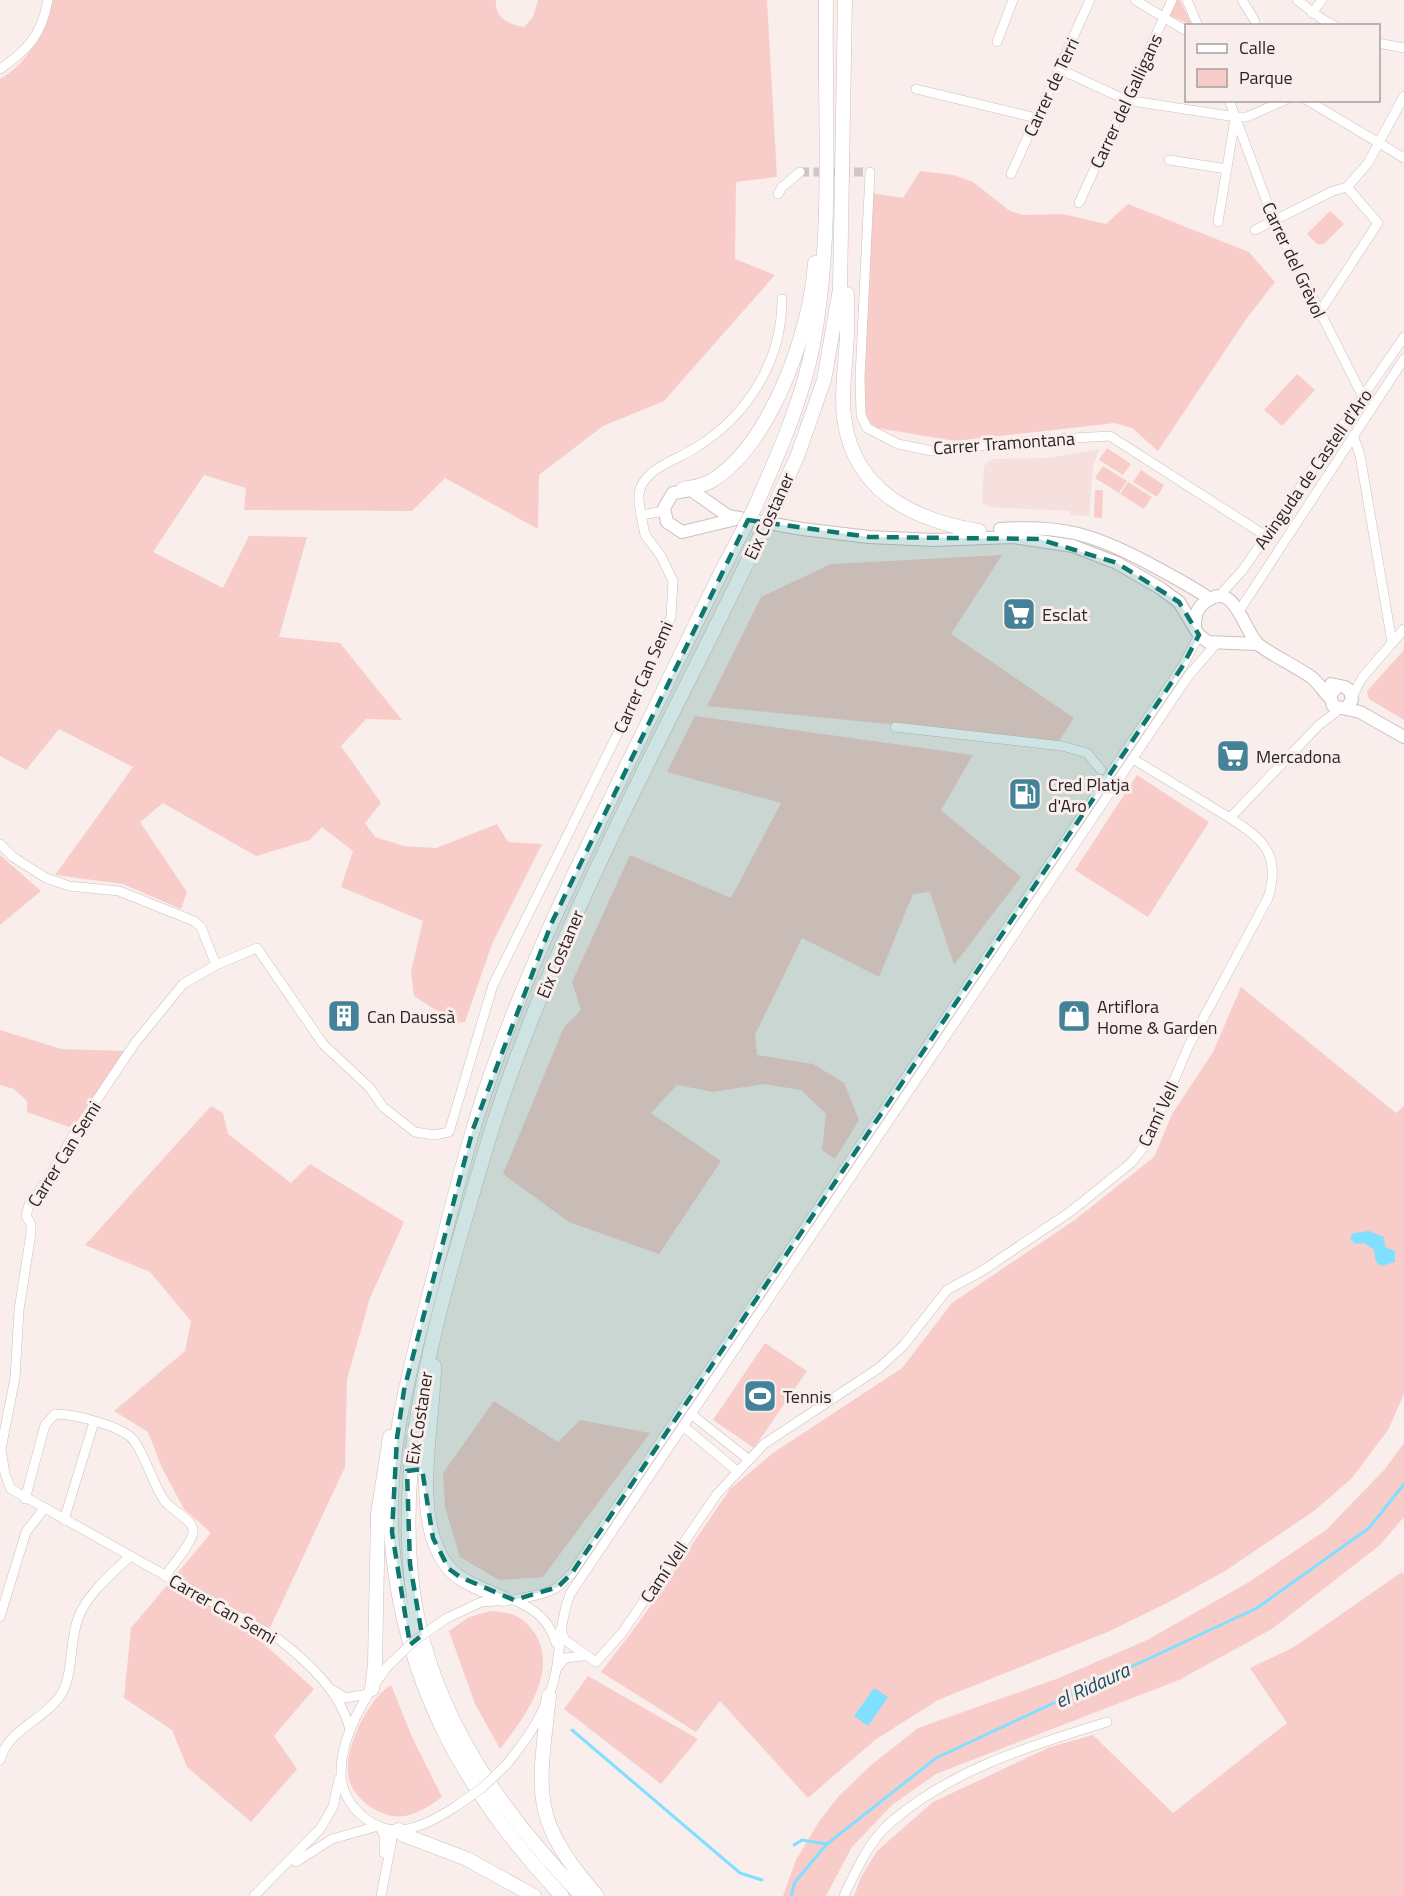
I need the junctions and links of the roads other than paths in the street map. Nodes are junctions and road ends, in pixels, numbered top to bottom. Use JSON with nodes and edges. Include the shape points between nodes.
{"nodes":[{"id":1,"x":48,"y":0,"type":"edge"},
{"id":2,"x":826,"y":0,"type":"edge"},
{"id":3,"x":845,"y":0,"type":"edge"},
{"id":4,"x":1013,"y":0,"type":"edge"},
{"id":5,"x":1090,"y":0,"type":"edge"},
{"id":6,"x":1135,"y":0,"type":"edge"},
{"id":7,"x":1173,"y":0,"type":"edge"},
{"id":8,"x":1187,"y":0,"type":"edge"},
{"id":9,"x":1242,"y":0,"type":"edge"},
{"id":10,"x":1297,"y":0,"type":"edge"},
{"id":11,"x":1322,"y":0,"type":"edge"},
{"id":12,"x":1312,"y":13,"type":"junction"},
{"id":13,"x":1165,"y":17,"type":"junction"},
{"id":14,"x":1320,"y":22,"type":"edge"},
{"id":15,"x":1257,"y":23,"type":"edge"},
{"id":16,"x":1197,"y":24,"type":"edge"},
{"id":17,"x":1185,"y":29,"type":"edge"},
{"id":18,"x":998,"y":42,"type":"dead end"},
{"id":19,"x":1380,"y":43,"type":"edge"},
{"id":20,"x":1404,"y":48,"type":"edge"},
{"id":21,"x":0,"y":69,"type":"edge"},
{"id":22,"x":1059,"y":69,"type":"junction"},
{"id":23,"x":915,"y":89,"type":"dead end"},
{"id":24,"x":824,"y":94,"type":"junction"},
{"id":25,"x":1404,"y":96,"type":"edge"},
{"id":26,"x":1126,"y":100,"type":"junction"},
{"id":27,"x":1230,"y":102,"type":"edge"},
{"id":28,"x":1281,"y":102,"type":"edge"},
{"id":29,"x":1311,"y":102,"type":"edge"},
{"id":30,"x":1236,"y":117,"type":"junction"},
{"id":31,"x":1036,"y":118,"type":"junction"},
{"id":32,"x":844,"y":141,"type":"junction"},
{"id":33,"x":1379,"y":143,"type":"junction"},
{"id":34,"x":1404,"y":158,"type":"edge"},
{"id":35,"x":1169,"y":160,"type":"dead end"},
{"id":36,"x":1227,"y":169,"type":"junction"},
{"id":37,"x":870,"y":171,"type":"dead end"},
{"id":38,"x":800,"y":172,"type":"tunnel mouth"},
{"id":39,"x":1011,"y":174,"type":"dead end"},
{"id":40,"x":1347,"y":187,"type":"junction"},
{"id":41,"x":778,"y":194,"type":"dead end"},
{"id":42,"x":1079,"y":203,"type":"dead end"},
{"id":43,"x":1274,"y":221,"type":"junction"},
{"id":44,"x":1218,"y":222,"type":"dead end"},
{"id":45,"x":1255,"y":230,"type":"dead end"},
{"id":46,"x":782,"y":299,"type":"dead end"},
{"id":47,"x":1319,"y":313,"type":"junction"},
{"id":48,"x":1404,"y":337,"type":"edge"},
{"id":49,"x":1404,"y":359,"type":"edge"},
{"id":50,"x":1363,"y":397,"type":"junction"},
{"id":51,"x":1353,"y":435,"type":"junction"},
{"id":52,"x":683,"y":489,"type":"junction"},
{"id":53,"x":703,"y":498,"type":"junction"},
{"id":54,"x":664,"y":511,"type":"junction"},
{"id":55,"x":641,"y":515,"type":"junction"},
{"id":56,"x":736,"y":519,"type":"junction"},
{"id":57,"x":697,"y":529,"type":"junction"},
{"id":58,"x":979,"y":531,"type":"junction"},
{"id":59,"x":1266,"y":536,"type":"junction"},
{"id":60,"x":934,"y":540,"type":"junction"},
{"id":61,"x":1214,"y":598,"type":"junction"},
{"id":62,"x":1240,"y":614,"type":"junction"},
{"id":63,"x":1404,"y":629,"type":"edge"},
{"id":64,"x":1197,"y":630,"type":"junction"},
{"id":65,"x":1392,"y":642,"type":"junction"},
{"id":66,"x":1222,"y":643,"type":"junction"},
{"id":67,"x":1256,"y":644,"type":"junction"},
{"id":68,"x":1342,"y":698,"type":"junction"},
{"id":69,"x":895,"y":727,"type":"dead end"},
{"id":70,"x":1404,"y":737,"type":"edge"},
{"id":71,"x":1133,"y":759,"type":"junction"},
{"id":72,"x":1101,"y":770,"type":"dead end"},
{"id":73,"x":1230,"y":819,"type":"junction"},
{"id":74,"x":0,"y":844,"type":"edge"},
{"id":75,"x":216,"y":965,"type":"junction"},
{"id":76,"x":431,"y":1346,"type":"junction"},
{"id":77,"x":404,"y":1390,"type":"junction"},
{"id":78,"x":691,"y":1414,"type":"junction"},
{"id":79,"x":94,"y":1422,"type":"junction"},
{"id":80,"x":683,"y":1426,"type":"junction"},
{"id":81,"x":748,"y":1459,"type":"junction"},
{"id":82,"x":737,"y":1471,"type":"junction"},
{"id":83,"x":25,"y":1499,"type":"junction"},
{"id":84,"x":44,"y":1510,"type":"junction"},
{"id":85,"x":64,"y":1520,"type":"junction"},
{"id":86,"x":130,"y":1556,"type":"junction"},
{"id":87,"x":165,"y":1576,"type":"junction"},
{"id":88,"x":509,"y":1600,"type":"junction"},
{"id":89,"x":0,"y":1617,"type":"edge"},
{"id":90,"x":560,"y":1630,"type":"junction"},
{"id":91,"x":558,"y":1649,"type":"junction"},
{"id":92,"x":585,"y":1657,"type":"junction"},
{"id":93,"x":556,"y":1670,"type":"junction"},
{"id":94,"x":328,"y":1687,"type":"junction"},
{"id":95,"x":370,"y":1691,"type":"junction"},
{"id":96,"x":549,"y":1696,"type":"junction"},
{"id":97,"x":1107,"y":1722,"type":"dead end"},
{"id":98,"x":350,"y":1730,"type":"junction"},
{"id":99,"x":0,"y":1760,"type":"edge"},
{"id":100,"x":341,"y":1773,"type":"junction"},
{"id":101,"x":379,"y":1826,"type":"junction"},
{"id":102,"x":397,"y":1830,"type":"junction"},
{"id":103,"x":272,"y":1880,"type":"junction"},
{"id":104,"x":384,"y":1882,"type":"junction"},
{"id":105,"x":254,"y":1896,"type":"edge"},
{"id":106,"x":381,"y":1896,"type":"edge"},
{"id":107,"x":534,"y":1896,"type":"edge"},
{"id":108,"x":562,"y":1896,"type":"edge"},
{"id":109,"x":582,"y":1896,"type":"edge"},
{"id":110,"x":597,"y":1896,"type":"edge"},
{"id":111,"x":844,"y":1896,"type":"edge"}],
"edges":[{"from":1,"to":21,"type":"street","via":[[44,23],[33,40]]},
{"from":2,"to":24,"type":"highway","name":"Eix Costaner"},
{"from":3,"to":32,"type":"highway","name":"Eix Costaner"},
{"from":4,"to":18,"type":"street"},
{"from":5,"to":22,"type":"street","name":"Carrer de Terri"},
{"from":6,"to":13,"type":"street"},
{"from":7,"to":13,"type":"street","name":"Carrer del Galligans"},
{"from":8,"to":16,"type":"street"},
{"from":9,"to":15,"type":"street"},
{"from":10,"to":12,"type":"street"},
{"from":11,"to":12,"type":"street"},
{"from":12,"to":14,"type":"street"},
{"from":13,"to":17,"type":"street"},
{"from":13,"to":26,"type":"street","name":"Carrer del Galligans"},
{"from":19,"to":20,"type":"street"},
{"from":22,"to":26,"type":"street"},
{"from":22,"to":31,"type":"street","name":"Carrer de Terri"},
{"from":23,"to":31,"type":"street"},
{"from":24,"to":52,"type":"highway","via":[[819,113],[814,271],[803,335],[786,381],[754,437],[712,480]]},
{"from":24,"to":77,"type":"highway","name":"Eix Costaner","bridge":true,"via":[[824,251],[813,345],[797,404],[755,507],[557,912],[500,1049],[470,1140]]},
{"from":25,"to":33,"type":"street"},
{"from":26,"to":30,"type":"street"},
{"from":26,"to":42,"type":"street","name":"Carrer del Galligans"},
{"from":27,"to":30,"type":"street","name":"Carrer del Grèvol"},
{"from":28,"to":30,"type":"street","via":[[1247,117]]},
{"from":29,"to":33,"type":"street"},
{"from":30,"to":36,"type":"street"},
{"from":30,"to":43,"type":"street","name":"Carrer del Grèvol"},
{"from":31,"to":39,"type":"street","name":"Carrer de Terri"},
{"from":32,"to":58,"type":"highway","via":[[850,219],[843,388],[844,418],[852,449],[867,477],[889,498],[919,517]]},
{"from":32,"to":76,"type":"highway","name":"Eix Costaner","bridge":true,"via":[[843,252],[832,348],[812,418],[773,509],[603,858],[529,1027],[477,1177]]},
{"from":33,"to":34,"type":"street"},
{"from":33,"to":40,"type":"street"},
{"from":35,"to":36,"type":"street"},
{"from":36,"to":44,"type":"street"},
{"from":37,"to":59,"type":"street","name":"Carrer Tramontana","via":[[860,378],[861,415],[867,428],[898,444],[932,451],[1110,436]]},
{"from":38,"to":41,"type":"street"},
{"from":40,"to":43,"type":"street"},
{"from":40,"to":47,"type":"street","via":[[1378,223]]},
{"from":43,"to":45,"type":"street"},
{"from":43,"to":47,"type":"street","name":"Carrer del Grèvol"},
{"from":46,"to":55,"type":"street","via":[[781,333],[771,361],[745,406],[726,426],[645,478],[638,494]]},
{"from":47,"to":50,"type":"street","name":"Carrer del Grèvol"},
{"from":48,"to":50,"type":"street","name":"Avinguda de Castell d'Aro"},
{"from":49,"to":51,"type":"street","name":"Avinguda de Castell d'Aro"},
{"from":50,"to":59,"type":"street","name":"Avinguda de Castell d'Aro"},
{"from":51,"to":62,"type":"street","name":"Avinguda de Castell d'Aro"},
{"from":51,"to":65,"type":"street","via":[[1360,455]]},
{"from":52,"to":53,"type":"main road"},
{"from":52,"to":54,"type":"main road","via":[[670,495]]},
{"from":53,"to":56,"type":"main road"},
{"from":53,"to":57,"type":"main road","via":[[707,514]]},
{"from":54,"to":55,"type":"street"},
{"from":54,"to":57,"type":"main road","via":[[675,530]]},
{"from":55,"to":75,"type":"street","name":"Carrer Can Semi","via":[[645,535],[673,581],[671,617],[630,710],[493,985],[449,1132],[415,1132],[384,1107],[370,1088],[323,1044],[257,948]]},
{"from":56,"to":57,"type":"main road"},
{"from":56,"to":60,"type":"main road","via":[[870,537]]},
{"from":58,"to":60,"type":"main road"},
{"from":58,"to":61,"type":"main road","via":[[1017,528],[1090,536],[1116,545]]},
{"from":59,"to":61,"type":"street","name":"Avinguda de Castell d'Aro","via":[[1242,571]]},
{"from":60,"to":64,"type":"main road","via":[[1012,537],[1073,546],[1117,563],[1160,588],[1179,602]]},
{"from":61,"to":62,"type":"main road","via":[[1230,601]]},
{"from":61,"to":64,"type":"main road","via":[[1198,609]]},
{"from":62,"to":66,"type":"main road","via":[[1239,632]]},
{"from":62,"to":67,"type":"main road"},
{"from":63,"to":65,"type":"street"},
{"from":64,"to":66,"type":"main road"},
{"from":64,"to":88,"type":"street","via":[[1182,667],[572,1573],[558,1587]]},
{"from":65,"to":68,"type":"street"},
{"from":66,"to":67,"type":"main road"},
{"from":66,"to":71,"type":"street","via":[[1189,675]]},
{"from":67,"to":68,"type":"main road"},
{"from":68,"to":70,"type":"main road"},
{"from":68,"to":73,"type":"street"},
{"from":69,"to":72,"type":"street","via":[[1062,746],[1087,753]]},
{"from":71,"to":73,"type":"street","name":"Camí Vell"},
{"from":71,"to":78,"type":"street"},
{"from":73,"to":81,"type":"street","name":"Camí Vell","via":[[1255,834],[1266,848],[1274,878],[1254,925],[1189,1046],[1148,1143],[1131,1163],[1070,1212],[947,1290],[903,1346],[879,1368],[764,1444]]},
{"from":74,"to":75,"type":"street","via":[[46,878],[69,886],[119,891],[194,921],[201,927]]},
{"from":75,"to":83,"type":"street","name":"Carrer Can Semi","via":[[183,984],[135,1043],[29,1205],[26,1216],[31,1233],[19,1310],[15,1378],[1,1449],[11,1490]]},
{"from":76,"to":88,"type":"highway","via":[[435,1367],[426,1449],[433,1538],[449,1569]]},
{"from":76,"to":109,"type":"highway","name":"Eix Costaner","via":[[419,1402],[407,1511],[410,1564],[426,1648],[448,1709],[494,1793],[525,1834]]},
{"from":77,"to":95,"type":"highway","via":[[397,1401],[378,1514],[375,1665]]},
{"from":77,"to":108,"type":"highway","name":"Eix Costaner","via":[[392,1532],[401,1608],[418,1674],[445,1738],[474,1786],[500,1826]]},
{"from":78,"to":80,"type":"street"},
{"from":78,"to":81,"type":"street"},
{"from":79,"to":83,"type":"street","via":[[65,1414],[51,1416],[45,1425]]},
{"from":79,"to":85,"type":"street"},
{"from":79,"to":87,"type":"street","via":[[134,1440],[165,1503],[193,1530],[192,1538]]},
{"from":80,"to":82,"type":"street"},
{"from":80,"to":90,"type":"street","via":[[570,1594]]},
{"from":81,"to":82,"type":"street","name":"Camí Vell"},
{"from":82,"to":92,"type":"street","name":"Camí Vell","via":[[622,1633],[596,1662]]},
{"from":83,"to":84,"type":"street","name":"Carrer Can Semi"},
{"from":84,"to":85,"type":"street","name":"Carrer Can Semi"},
{"from":84,"to":89,"type":"street","via":[[26,1532]]},
{"from":85,"to":86,"type":"street","name":"Carrer Can Semi"},
{"from":86,"to":87,"type":"street","name":"Carrer Can Semi"},
{"from":86,"to":99,"type":"street","via":[[92,1594],[79,1617],[63,1691],[12,1737]]},
{"from":87,"to":94,"type":"street","name":"Carrer Can Semi","via":[[277,1638],[296,1652]]},
{"from":88,"to":91,"type":"street","via":[[548,1623]]},
{"from":88,"to":95,"type":"street","bridge":true,"via":[[481,1602],[447,1618],[414,1641],[387,1667]]},
{"from":90,"to":91,"type":"street"},
{"from":90,"to":92,"type":"street","via":[[565,1640]]},
{"from":91,"to":93,"type":"street"},
{"from":92,"to":93,"type":"street","name":"Camí Vell","via":[[565,1658]]},
{"from":93,"to":96,"type":"street"},
{"from":94,"to":95,"type":"street","name":"Carrer Can Semi","via":[[345,1698]]},
{"from":94,"to":98,"type":"street","name":"Carrer Can Semi","via":[[342,1706]]},
{"from":95,"to":98,"type":"street"},
{"from":96,"to":102,"type":"street","bridge":true,"via":[[532,1730],[507,1764],[482,1788],[427,1822]]},
{"from":96,"to":110,"type":"highway","via":[[540,1778],[542,1802],[557,1844]]},
{"from":97,"to":111,"type":"street","via":[[1001,1756],[934,1790],[888,1824],[855,1870]]},
{"from":98,"to":100,"type":"street"},
{"from":100,"to":101,"type":"street","via":[[342,1788],[352,1806]]},
{"from":100,"to":103,"type":"street","via":[[330,1815]]},
{"from":101,"to":102,"type":"street"},
{"from":101,"to":103,"type":"street","via":[[332,1839]]},
{"from":101,"to":104,"type":"street","via":[[385,1844]]},
{"from":102,"to":104,"type":"street"},
{"from":102,"to":107,"type":"highway","via":[[478,1864]]},
{"from":103,"to":105,"type":"street"},
{"from":104,"to":106,"type":"street"}]}
